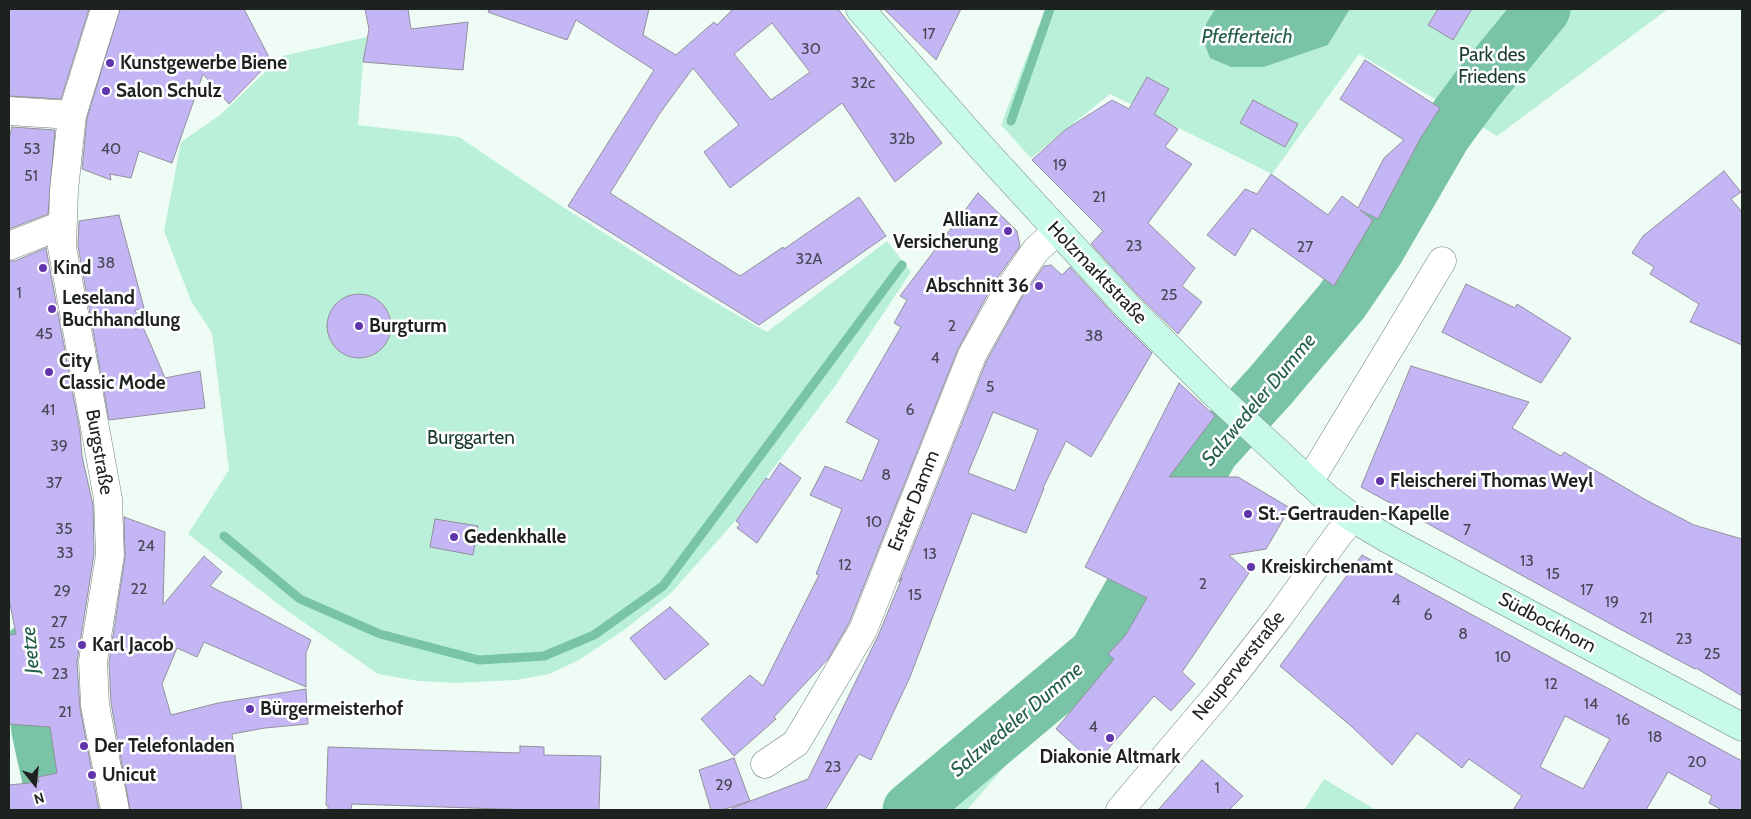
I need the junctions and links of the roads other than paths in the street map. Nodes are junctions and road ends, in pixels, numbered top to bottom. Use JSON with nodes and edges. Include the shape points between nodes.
{"nodes":[{"id":1,"x":105,"y":9,"type":"edge"},
{"id":2,"x":860,"y":9,"type":"edge"},
{"id":3,"x":9,"y":111,"type":"edge"},
{"id":4,"x":72,"y":115,"type":"junction"},
{"id":5,"x":62,"y":225,"type":"junction"},
{"id":6,"x":1057,"y":231,"type":"junction"},
{"id":7,"x":9,"y":246,"type":"edge"},
{"id":8,"x":1442,"y":261,"type":"dead end"},
{"id":9,"x":1309,"y":482,"type":"junction"},
{"id":10,"x":1353,"y":518,"type":"junction"},
{"id":11,"x":1742,"y":727,"type":"edge"},
{"id":12,"x":765,"y":764,"type":"dead end"},
{"id":13,"x":115,"y":810,"type":"edge"},
{"id":14,"x":1120,"y":810,"type":"edge"}],
"edges":[{"from":1,"to":4,"type":"street","name":"Burgstraße"},
{"from":2,"to":6,"type":"street","name":"Holzmarktstraße"},
{"from":3,"to":4,"type":"street"},
{"from":4,"to":5,"type":"street","name":"Burgstraße"},
{"from":5,"to":7,"type":"street"},
{"from":5,"to":13,"type":"street","name":"Burgstraße","via":[[62,247],[108,499],[110,555],[93,661],[96,705]]},
{"from":6,"to":9,"type":"street","name":"Holzmarktstraße","via":[[1228,406]]},
{"from":6,"to":12,"type":"street","name":"Erster Damm","via":[[1036,250],[1009,289],[972,354],[863,630],[796,743]]},
{"from":8,"to":9,"type":"street"},
{"from":9,"to":10,"type":"street","name":"Holzmarktstraße"},
{"from":10,"to":11,"type":"street","name":"Südbockhorn"},
{"from":10,"to":14,"type":"street","name":"Neuperverstraße","via":[[1225,686]]}]}
